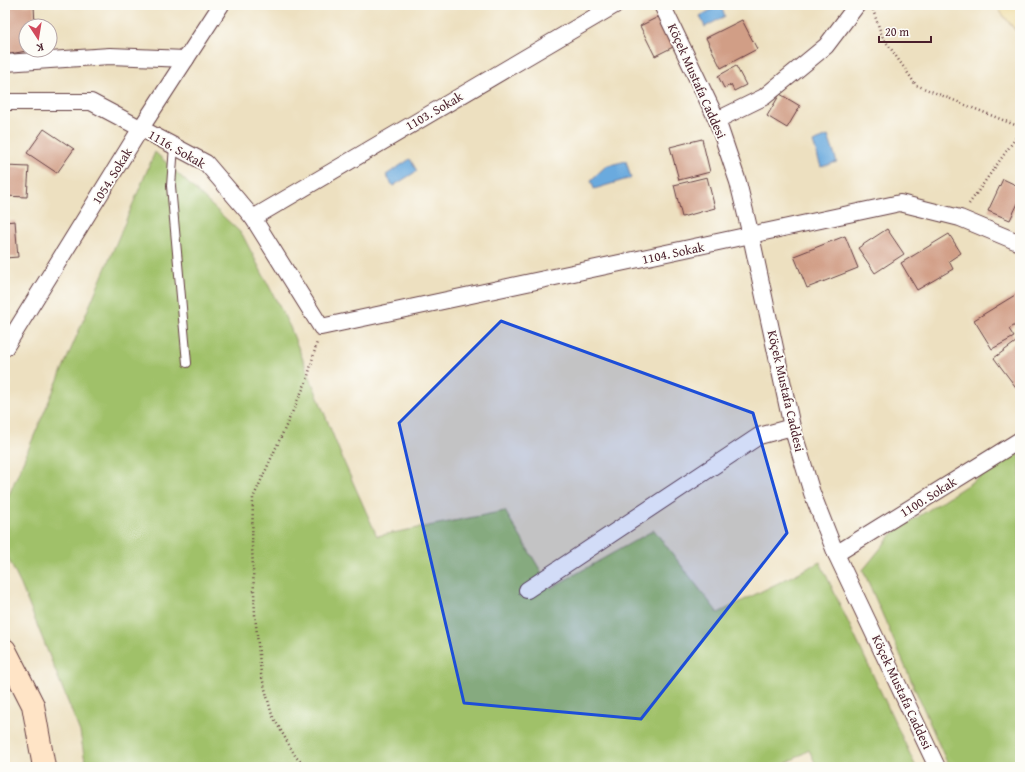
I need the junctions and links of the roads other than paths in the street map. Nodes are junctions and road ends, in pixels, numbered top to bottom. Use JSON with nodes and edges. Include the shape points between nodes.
{"nodes":[{"id":1,"x":221,"y":5,"type":"edge"},
{"id":2,"x":615,"y":5,"type":"edge"},
{"id":3,"x":662,"y":5,"type":"edge"},
{"id":4,"x":857,"y":5,"type":"edge"},
{"id":5,"x":186,"y":59,"type":"junction"},
{"id":6,"x":5,"y":63,"type":"edge"},
{"id":7,"x":5,"y":102,"type":"edge"},
{"id":8,"x":717,"y":120,"type":"junction"},
{"id":9,"x":142,"y":128,"type":"junction"},
{"id":10,"x":174,"y":146,"type":"junction"},
{"id":11,"x":253,"y":218,"type":"junction"},
{"id":12,"x":751,"y":236,"type":"junction"},
{"id":13,"x":1020,"y":243,"type":"edge"},
{"id":14,"x":321,"y":326,"type":"joint"},
{"id":15,"x":5,"y":348,"type":"edge"},
{"id":16,"x":187,"y":362,"type":"dead end"},
{"id":17,"x":792,"y":427,"type":"junction"},
{"id":18,"x":1020,"y":440,"type":"edge"},
{"id":19,"x":836,"y":554,"type":"junction"},
{"id":20,"x":526,"y":590,"type":"dead end"},
{"id":21,"x":5,"y":650,"type":"edge"},
{"id":22,"x":44,"y":767,"type":"edge"},
{"id":23,"x":937,"y":767,"type":"edge"}],
"edges":[{"from":1,"to":5,"type":"street","name":"1054. Sokak"},
{"from":2,"to":11,"type":"street","name":"1103. Sokak"},
{"from":3,"to":8,"type":"street","name":"Köçek Mustafa Caddesi"},
{"from":4,"to":8,"type":"street","via":[[826,46],[764,97]]},
{"from":5,"to":6,"type":"street","via":[[110,56]]},
{"from":5,"to":9,"type":"street","name":"1054. Sokak"},
{"from":7,"to":9,"type":"street","name":"1116. Sokak","via":[[91,102]]},
{"from":8,"to":12,"type":"street","name":"Köçek Mustafa Caddesi","via":[[738,182]]},
{"from":9,"to":10,"type":"street","name":"1116. Sokak"},
{"from":9,"to":15,"type":"street","name":"1054. Sokak"},
{"from":10,"to":11,"type":"street","name":"1116. Sokak","via":[[206,163]]},
{"from":10,"to":16,"type":"lane","via":[[171,186]]},
{"from":11,"to":14,"type":"street","name":"1116. Sokak"},
{"from":12,"to":13,"type":"street","name":"1104. Sokak","via":[[900,203],[960,218]]},
{"from":12,"to":14,"type":"street","name":"1104. Sokak"},
{"from":12,"to":17,"type":"street","name":"Köçek Mustafa Caddesi"},
{"from":17,"to":19,"type":"street","name":"Köçek Mustafa Caddesi","via":[[812,492]]},
{"from":17,"to":20,"type":"street","via":[[759,436]]},
{"from":18,"to":19,"type":"street","name":"1100. Sokak"},
{"from":19,"to":23,"type":"street","name":"Köçek Mustafa Caddesi"},
{"from":21,"to":22,"type":"main road","via":[[33,705]]}]}
